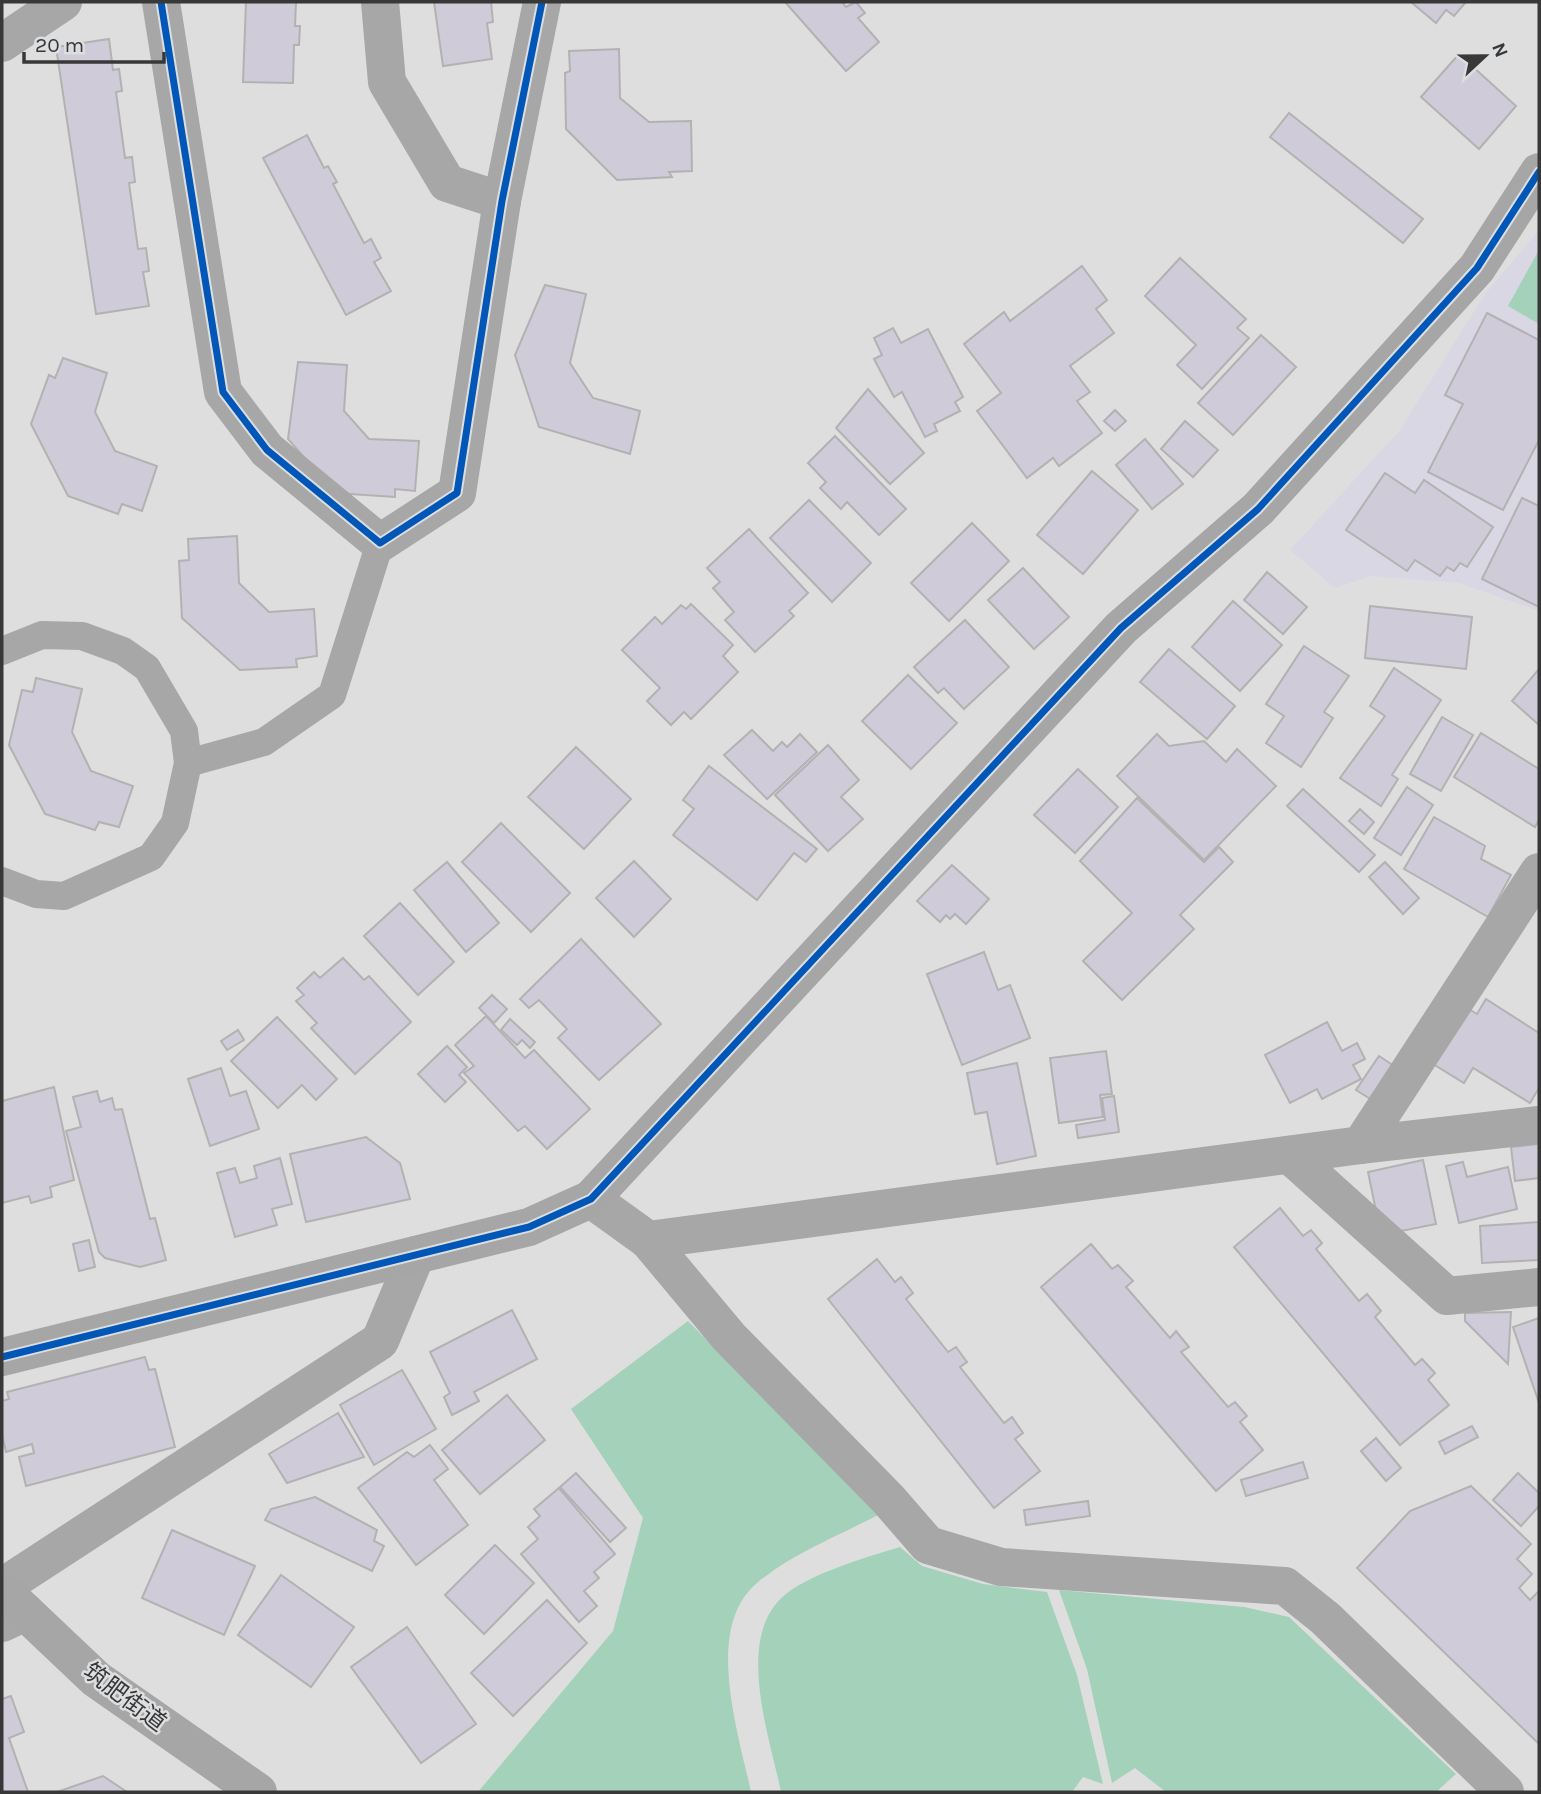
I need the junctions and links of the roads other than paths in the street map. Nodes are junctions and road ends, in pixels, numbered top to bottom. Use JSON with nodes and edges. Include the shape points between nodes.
{"nodes":[{"id":1,"x":63,"y":2,"type":"edge"},
{"id":2,"x":162,"y":2,"type":"edge"},
{"id":3,"x":380,"y":2,"type":"edge"},
{"id":4,"x":541,"y":2,"type":"edge"},
{"id":5,"x":2,"y":43,"type":"edge"},
{"id":6,"x":1539,"y":172,"type":"edge"},
{"id":7,"x":502,"y":201,"type":"junction"},
{"id":8,"x":380,"y":543,"type":"junction"},
{"id":9,"x":2,"y":651,"type":"edge"},
{"id":10,"x":188,"y":763,"type":"junction"},
{"id":11,"x":1539,"y":872,"type":"edge"},
{"id":12,"x":2,"y":881,"type":"edge"},
{"id":13,"x":1539,"y":1125,"type":"edge"},
{"id":14,"x":1361,"y":1144,"type":"junction"},
{"id":15,"x":1291,"y":1156,"type":"junction"},
{"id":16,"x":591,"y":1199,"type":"junction"},
{"id":17,"x":648,"y":1240,"type":"junction"},
{"id":18,"x":416,"y":1255,"type":"junction"},
{"id":19,"x":1539,"y":1287,"type":"edge"},
{"id":20,"x":2,"y":1357,"type":"edge"},
{"id":21,"x":8,"y":1603,"type":"edge"},
{"id":22,"x":258,"y":1792,"type":"edge"},
{"id":23,"x":1505,"y":1792,"type":"edge"}],
"edges":[{"from":1,"to":5,"type":"street"},
{"from":2,"to":8,"type":"street","via":[[223,392],[267,450]]},
{"from":3,"to":7,"type":"street","via":[[387,82],[447,183]]},
{"from":4,"to":7,"type":"street"},
{"from":6,"to":16,"type":"street","via":[[1477,268],[1258,509],[1121,628]]},
{"from":7,"to":8,"type":"street","via":[[457,493]]},
{"from":8,"to":10,"type":"lane","via":[[332,695],[264,742]]},
{"from":9,"to":10,"type":"lane","via":[[41,635],[82,636],[123,651],[147,668],[184,731]]},
{"from":10,"to":12,"type":"lane","via":[[175,823],[151,857],[64,896],[36,894]]},
{"from":11,"to":14,"type":"street"},
{"from":13,"to":14,"type":"street"},
{"from":14,"to":15,"type":"street"},
{"from":15,"to":17,"type":"street"},
{"from":15,"to":19,"type":"street","via":[[1447,1296]]},
{"from":16,"to":17,"type":"street"},
{"from":16,"to":18,"type":"street","via":[[529,1227]]},
{"from":17,"to":23,"type":"street","via":[[729,1337],[928,1545],[1001,1567],[1285,1586],[1325,1618]]},
{"from":18,"to":20,"type":"street"},
{"from":18,"to":21,"type":"street","via":[[380,1341]]},
{"from":21,"to":22,"type":"street","name":"筑肥街道","via":[[96,1679]]}]}
